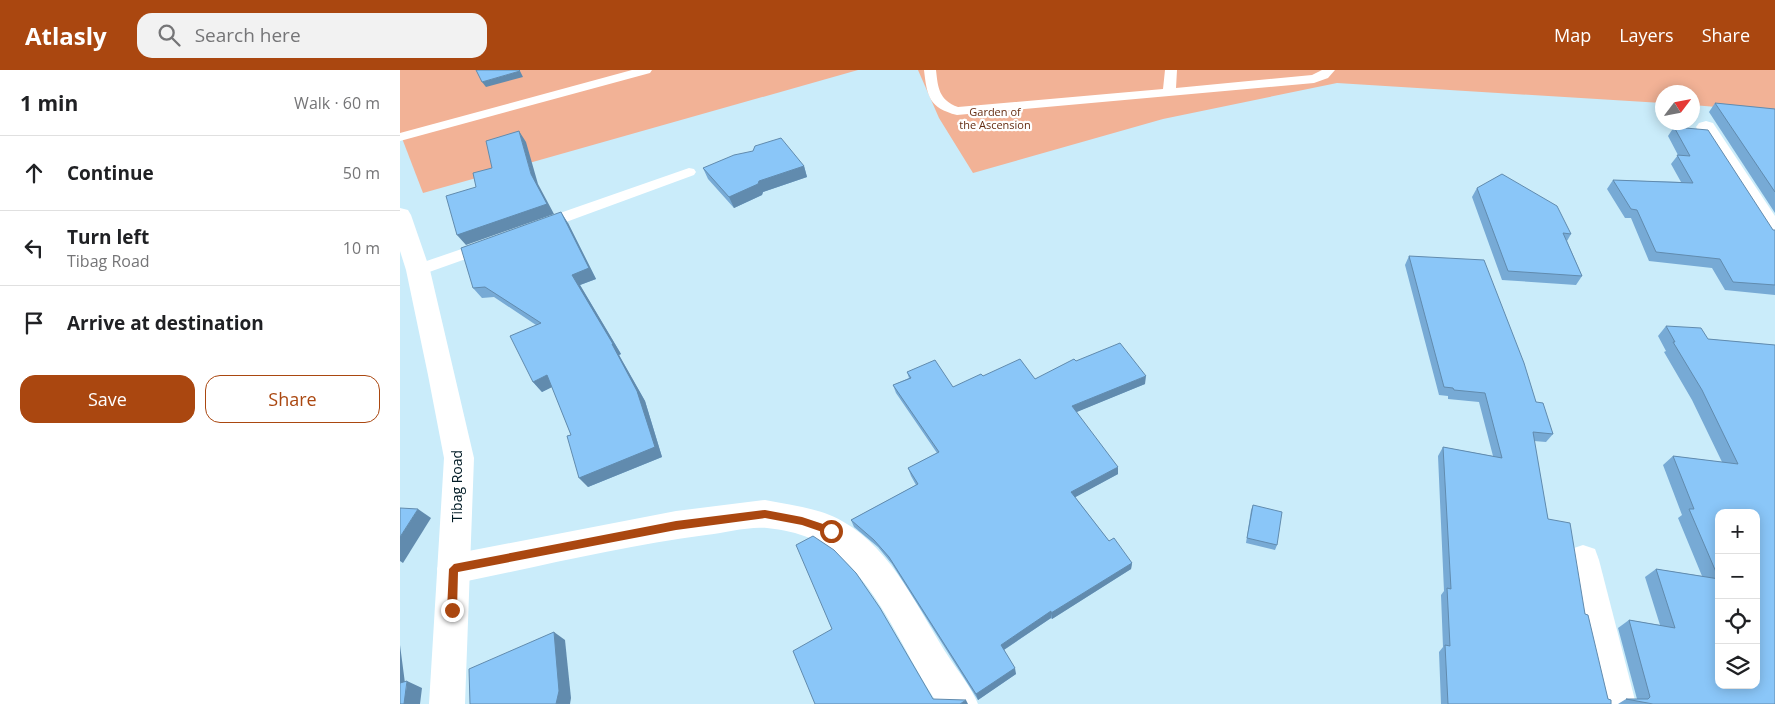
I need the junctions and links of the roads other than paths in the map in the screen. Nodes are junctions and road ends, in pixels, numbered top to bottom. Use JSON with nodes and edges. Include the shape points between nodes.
{"nodes":[{"id":1,"x":646,"y":70,"type":"edge"},
{"id":2,"x":930,"y":70,"type":"edge"},
{"id":3,"x":1171,"y":70,"type":"edge"},
{"id":4,"x":1329,"y":70,"type":"edge"},
{"id":5,"x":1169,"y":92,"type":"junction"},
{"id":6,"x":1706,"y":127,"type":"dead end"},
{"id":7,"x":400,"y":137,"type":"edge"},
{"id":8,"x":689,"y":172,"type":"dead end"},
{"id":9,"x":400,"y":215,"type":"edge"},
{"id":10,"x":530,"y":229,"type":"edge"},
{"id":11,"x":1775,"y":233,"type":"edge"},
{"id":12,"x":502,"y":240,"type":"edge"},
{"id":13,"x":418,"y":270,"type":"junction"},
{"id":14,"x":1583,"y":560,"type":"dead end"},
{"id":15,"x":454,"y":569,"type":"junction"},
{"id":16,"x":447,"y":704,"type":"edge"},
{"id":17,"x":960,"y":704,"type":"edge"},
{"id":18,"x":1618,"y":704,"type":"edge"}],
"edges":[{"from":1,"to":7,"type":"lane"},
{"from":2,"to":5,"type":"lane","via":[[933,96],[941,105],[957,111]]},
{"from":3,"to":5,"type":"lane"},
{"from":4,"to":5,"type":"lane","via":[[1314,79]]},
{"from":6,"to":11,"type":"street"},
{"from":8,"to":10,"type":"lane"},
{"from":9,"to":13,"type":"street","name":"Tibag Road"},
{"from":12,"to":13,"type":"lane"},
{"from":13,"to":15,"type":"street","name":"Tibag Road","via":[[458,458]]},
{"from":14,"to":18,"type":"street"},
{"from":15,"to":16,"type":"street","name":"Tibag Road"},
{"from":15,"to":17,"type":"street","via":[[685,524],[765,514],[802,521],[831,531],[859,553],[887,587]]}]}
